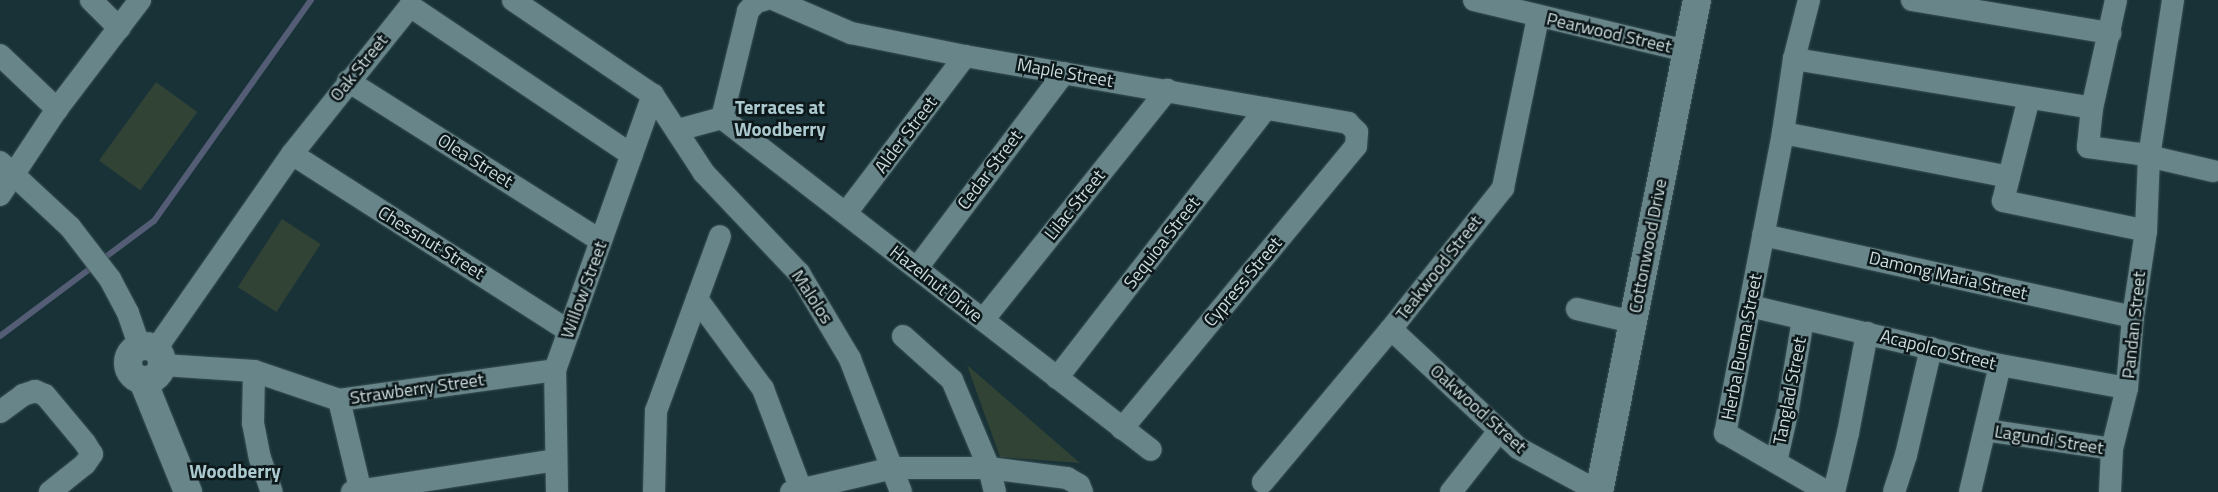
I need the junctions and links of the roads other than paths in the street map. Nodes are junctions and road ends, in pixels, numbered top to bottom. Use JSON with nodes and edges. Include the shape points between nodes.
{"nodes":[{"id":1,"x":91,"y":0,"type":"edge"},
{"id":2,"x":140,"y":0,"type":"edge"},
{"id":3,"x":513,"y":0,"type":"edge"},
{"id":4,"x":1474,"y":0,"type":"edge"},
{"id":5,"x":1697,"y":0,"type":"edge"},
{"id":6,"x":1808,"y":0,"type":"edge"},
{"id":7,"x":1912,"y":0,"type":"edge"},
{"id":8,"x":2116,"y":0,"type":"edge"},
{"id":9,"x":2173,"y":0,"type":"edge"},
{"id":10,"x":765,"y":1,"type":"edge"},
{"id":11,"x":1538,"y":17,"type":"junction"},
{"id":12,"x":119,"y":28,"type":"junction"},
{"id":13,"x":2110,"y":33,"type":"junction"},
{"id":14,"x":1687,"y":51,"type":"junction"},
{"id":15,"x":0,"y":55,"type":"edge"},
{"id":16,"x":965,"y":56,"type":"junction"},
{"id":17,"x":1794,"y":59,"type":"junction"},
{"id":18,"x":1064,"y":72,"type":"junction"},
{"id":19,"x":348,"y":81,"type":"junction"},
{"id":20,"x":1167,"y":90,"type":"junction"},
{"id":21,"x":653,"y":95,"type":"junction"},
{"id":22,"x":2029,"y":98,"type":"junction"},
{"id":23,"x":2092,"y":108,"type":"junction"},
{"id":24,"x":57,"y":109,"type":"junction"},
{"id":25,"x":1266,"y":109,"type":"junction"},
{"id":26,"x":722,"y":118,"type":"junction"},
{"id":27,"x":678,"y":130,"type":"junction"},
{"id":28,"x":1357,"y":132,"type":"joint"},
{"id":29,"x":1783,"y":133,"type":"junction"},
{"id":30,"x":292,"y":154,"type":"junction"},
{"id":31,"x":632,"y":155,"type":"junction"},
{"id":32,"x":2149,"y":157,"type":"junction"},
{"id":33,"x":6,"y":167,"type":"edge"},
{"id":34,"x":2213,"y":171,"type":"dead end"},
{"id":35,"x":2009,"y":177,"type":"junction"},
{"id":36,"x":0,"y":195,"type":"edge"},
{"id":37,"x":846,"y":213,"type":"junction"},
{"id":38,"x":2146,"y":231,"type":"junction"},
{"id":39,"x":1764,"y":235,"type":"junction"},
{"id":40,"x":720,"y":236,"type":"dead end"},
{"id":41,"x":601,"y":241,"type":"junction"},
{"id":42,"x":917,"y":268,"type":"junction"},
{"id":43,"x":697,"y":299,"type":"junction"},
{"id":44,"x":1750,"y":306,"type":"junction"},
{"id":45,"x":1577,"y":309,"type":"dead end"},
{"id":46,"x":2133,"y":317,"type":"junction"},
{"id":47,"x":983,"y":320,"type":"junction"},
{"id":48,"x":1803,"y":320,"type":"junction"},
{"id":49,"x":1633,"y":322,"type":"junction"},
{"id":50,"x":1391,"y":329,"type":"junction"},
{"id":51,"x":570,"y":331,"type":"junction"},
{"id":52,"x":1866,"y":333,"type":"junction"},
{"id":53,"x":902,"y":336,"type":"dead end"},
{"id":54,"x":1931,"y":348,"type":"junction"},
{"id":55,"x":150,"y":360,"type":"junction"},
{"id":56,"x":2000,"y":366,"type":"junction"},
{"id":57,"x":555,"y":370,"type":"junction"},
{"id":58,"x":254,"y":371,"type":"junction"},
{"id":59,"x":1058,"y":378,"type":"junction"},
{"id":60,"x":2127,"y":388,"type":"junction"},
{"id":61,"x":339,"y":400,"type":"junction"},
{"id":62,"x":0,"y":412,"type":"edge"},
{"id":63,"x":1122,"y":429,"type":"junction"},
{"id":64,"x":1985,"y":430,"type":"junction"},
{"id":65,"x":1499,"y":432,"type":"junction"},
{"id":66,"x":2112,"y":449,"type":"junction"},
{"id":67,"x":1151,"y":450,"type":"dead end"},
{"id":68,"x":556,"y":460,"type":"junction"},
{"id":69,"x":1776,"y":462,"type":"junction"},
{"id":70,"x":893,"y":468,"type":"junction"},
{"id":71,"x":989,"y":468,"type":"junction"},
{"id":72,"x":1264,"y":482,"type":"dead end"},
{"id":73,"x":358,"y":491,"type":"edge"},
{"id":74,"x":798,"y":491,"type":"edge"},
{"id":75,"x":50,"y":492,"type":"edge"},
{"id":76,"x":188,"y":492,"type":"edge"},
{"id":77,"x":272,"y":492,"type":"edge"},
{"id":78,"x":557,"y":492,"type":"edge"},
{"id":79,"x":654,"y":492,"type":"edge"},
{"id":80,"x":901,"y":492,"type":"edge"},
{"id":81,"x":995,"y":492,"type":"edge"},
{"id":82,"x":1082,"y":492,"type":"edge"},
{"id":83,"x":1451,"y":492,"type":"edge"},
{"id":84,"x":1599,"y":492,"type":"edge"},
{"id":85,"x":1827,"y":492,"type":"edge"},
{"id":86,"x":1834,"y":492,"type":"edge"},
{"id":87,"x":1894,"y":492,"type":"edge"},
{"id":88,"x":1970,"y":492,"type":"edge"},
{"id":89,"x":2110,"y":492,"type":"edge"}],
"edges":[{"from":1,"to":12,"type":"street"},
{"from":2,"to":12,"type":"street"},
{"from":3,"to":21,"type":"street"},
{"from":4,"to":11,"type":"street","name":"Pearwood Street"},
{"from":5,"to":14,"type":"street","name":"Cottonwood Drive"},
{"from":6,"to":17,"type":"street","name":"Herba Buena Street"},
{"from":7,"to":13,"type":"street"},
{"from":8,"to":13,"type":"street"},
{"from":9,"to":32,"type":"street","name":"Pandan Street"},
{"from":10,"to":16,"type":"street","name":"Maple Street","via":[[852,33]]},
{"from":10,"to":26,"type":"street","via":[[748,11]]},
{"from":11,"to":14,"type":"street","name":"Pearwood Street"},
{"from":11,"to":50,"type":"street","name":"Teakwood Street","via":[[1503,188]]},
{"from":12,"to":24,"type":"street"},
{"from":13,"to":23,"type":"street"},
{"from":14,"to":49,"type":"street","name":"Cottonwood Drive"},
{"from":15,"to":24,"type":"street"},
{"from":16,"to":18,"type":"street","name":"Maple Street"},
{"from":16,"to":37,"type":"street","name":"Alder Street"},
{"from":17,"to":22,"type":"street"},
{"from":17,"to":29,"type":"street","name":"Herba Buena Street"},
{"from":18,"to":20,"type":"street","name":"Maple Street"},
{"from":18,"to":42,"type":"street","name":"Cedar Street"},
{"from":19,"to":30,"type":"street","name":"Oak Street"},
{"from":19,"to":31,"type":"street","name":"Oak Street","via":[[410,6]]},
{"from":19,"to":41,"type":"street","name":"Olea Street"},
{"from":20,"to":25,"type":"street","name":"Maple Street"},
{"from":20,"to":47,"type":"street","name":"Lilac Street"},
{"from":21,"to":27,"type":"street","name":"Malolos"},
{"from":21,"to":31,"type":"street","name":"Willow Street"},
{"from":22,"to":23,"type":"street"},
{"from":22,"to":35,"type":"street"},
{"from":23,"to":32,"type":"street","via":[[2088,147]]},
{"from":24,"to":33,"type":"street"},
{"from":25,"to":28,"type":"street","name":"Maple Street","via":[[1348,123]]},
{"from":25,"to":59,"type":"street","name":"Sequioa Street"},
{"from":26,"to":27,"type":"street"},
{"from":26,"to":37,"type":"street","name":"Hazelnut Drive"},
{"from":27,"to":70,"type":"street","name":"Malolos","via":[[704,173],[799,273],[850,359]]},
{"from":28,"to":63,"type":"street","name":"Cypress Street","via":[[1356,146]]},
{"from":29,"to":35,"type":"street"},
{"from":29,"to":39,"type":"street","name":"Herba Buena Street"},
{"from":30,"to":51,"type":"street","name":"Chessnut Street"},
{"from":30,"to":55,"type":"street","name":"Oak Street"},
{"from":31,"to":41,"type":"street","name":"Willow Street"},
{"from":32,"to":34,"type":"street"},
{"from":32,"to":38,"type":"street","name":"Pandan Street"},
{"from":33,"to":36,"type":"street"},
{"from":33,"to":55,"type":"street","via":[[70,227],[110,279]]},
{"from":35,"to":38,"type":"street","via":[[2004,201]]},
{"from":37,"to":42,"type":"street","name":"Hazelnut Drive"},
{"from":38,"to":46,"type":"street","name":"Pandan Street"},
{"from":39,"to":44,"type":"street","name":"Herba Buena Street"},
{"from":39,"to":46,"type":"street","name":"Damong Maria Street"},
{"from":40,"to":43,"type":"street"},
{"from":41,"to":51,"type":"street","name":"Willow Street"},
{"from":42,"to":47,"type":"street","name":"Hazelnut Drive"},
{"from":43,"to":74,"type":"street","via":[[763,390]]},
{"from":43,"to":79,"type":"street","via":[[656,411]]},
{"from":44,"to":48,"type":"street","name":"Acapolco Street"},
{"from":44,"to":69,"type":"street","name":"Herba Buena Street","via":[[1725,432]]},
{"from":45,"to":49,"type":"street"},
{"from":46,"to":60,"type":"street","name":"Pandan Street"},
{"from":47,"to":59,"type":"street","name":"Hazelnut Drive"},
{"from":48,"to":52,"type":"street","name":"Acapolco Street"},
{"from":48,"to":69,"type":"street","name":"Tanglad Street"},
{"from":49,"to":84,"type":"street","name":"Cottonwood Drive"},
{"from":50,"to":65,"type":"street","name":"Oakwood Street"},
{"from":50,"to":72,"type":"street","name":"Teakwood Street"},
{"from":51,"to":57,"type":"street","name":"Willow Street"},
{"from":52,"to":54,"type":"street","name":"Acapolco Street"},
{"from":52,"to":86,"type":"street"},
{"from":53,"to":71,"type":"street","via":[[952,380]]},
{"from":54,"to":56,"type":"street","name":"Acapolco Street"},
{"from":54,"to":87,"type":"street"},
{"from":55,"to":58,"type":"street","name":"Strawberry Street"},
{"from":55,"to":76,"type":"street"},
{"from":56,"to":60,"type":"street","name":"Acapolco Street"},
{"from":56,"to":64,"type":"street"},
{"from":57,"to":61,"type":"street","name":"Strawberry Street"},
{"from":57,"to":68,"type":"street","name":"Willow Street"},
{"from":58,"to":61,"type":"street","name":"Strawberry Street"},
{"from":58,"to":77,"type":"street","via":[[253,422],[260,458]]},
{"from":59,"to":63,"type":"street","name":"Hazelnut Drive"},
{"from":60,"to":66,"type":"street","name":"Pandan Street"},
{"from":61,"to":73,"type":"street"},
{"from":62,"to":75,"type":"street","via":[[23,395],[35,391],[45,395],[92,454],[85,464]]},
{"from":63,"to":67,"type":"street","name":"Hazelnut Drive"},
{"from":64,"to":66,"type":"street","name":"Lagundi Street"},
{"from":64,"to":88,"type":"street"},
{"from":65,"to":83,"type":"street"},
{"from":65,"to":84,"type":"street","name":"Oakwood Street","via":[[1518,448]]},
{"from":66,"to":89,"type":"street","name":"Pandan Street"},
{"from":68,"to":73,"type":"street"},
{"from":68,"to":78,"type":"street","name":"Willow Street"},
{"from":69,"to":85,"type":"street","name":"Herba Buena Street"},
{"from":70,"to":71,"type":"street"},
{"from":70,"to":74,"type":"street"},
{"from":70,"to":80,"type":"street","name":"Malolos"},
{"from":71,"to":81,"type":"street"},
{"from":71,"to":82,"type":"street","via":[[1067,478]]}]}
